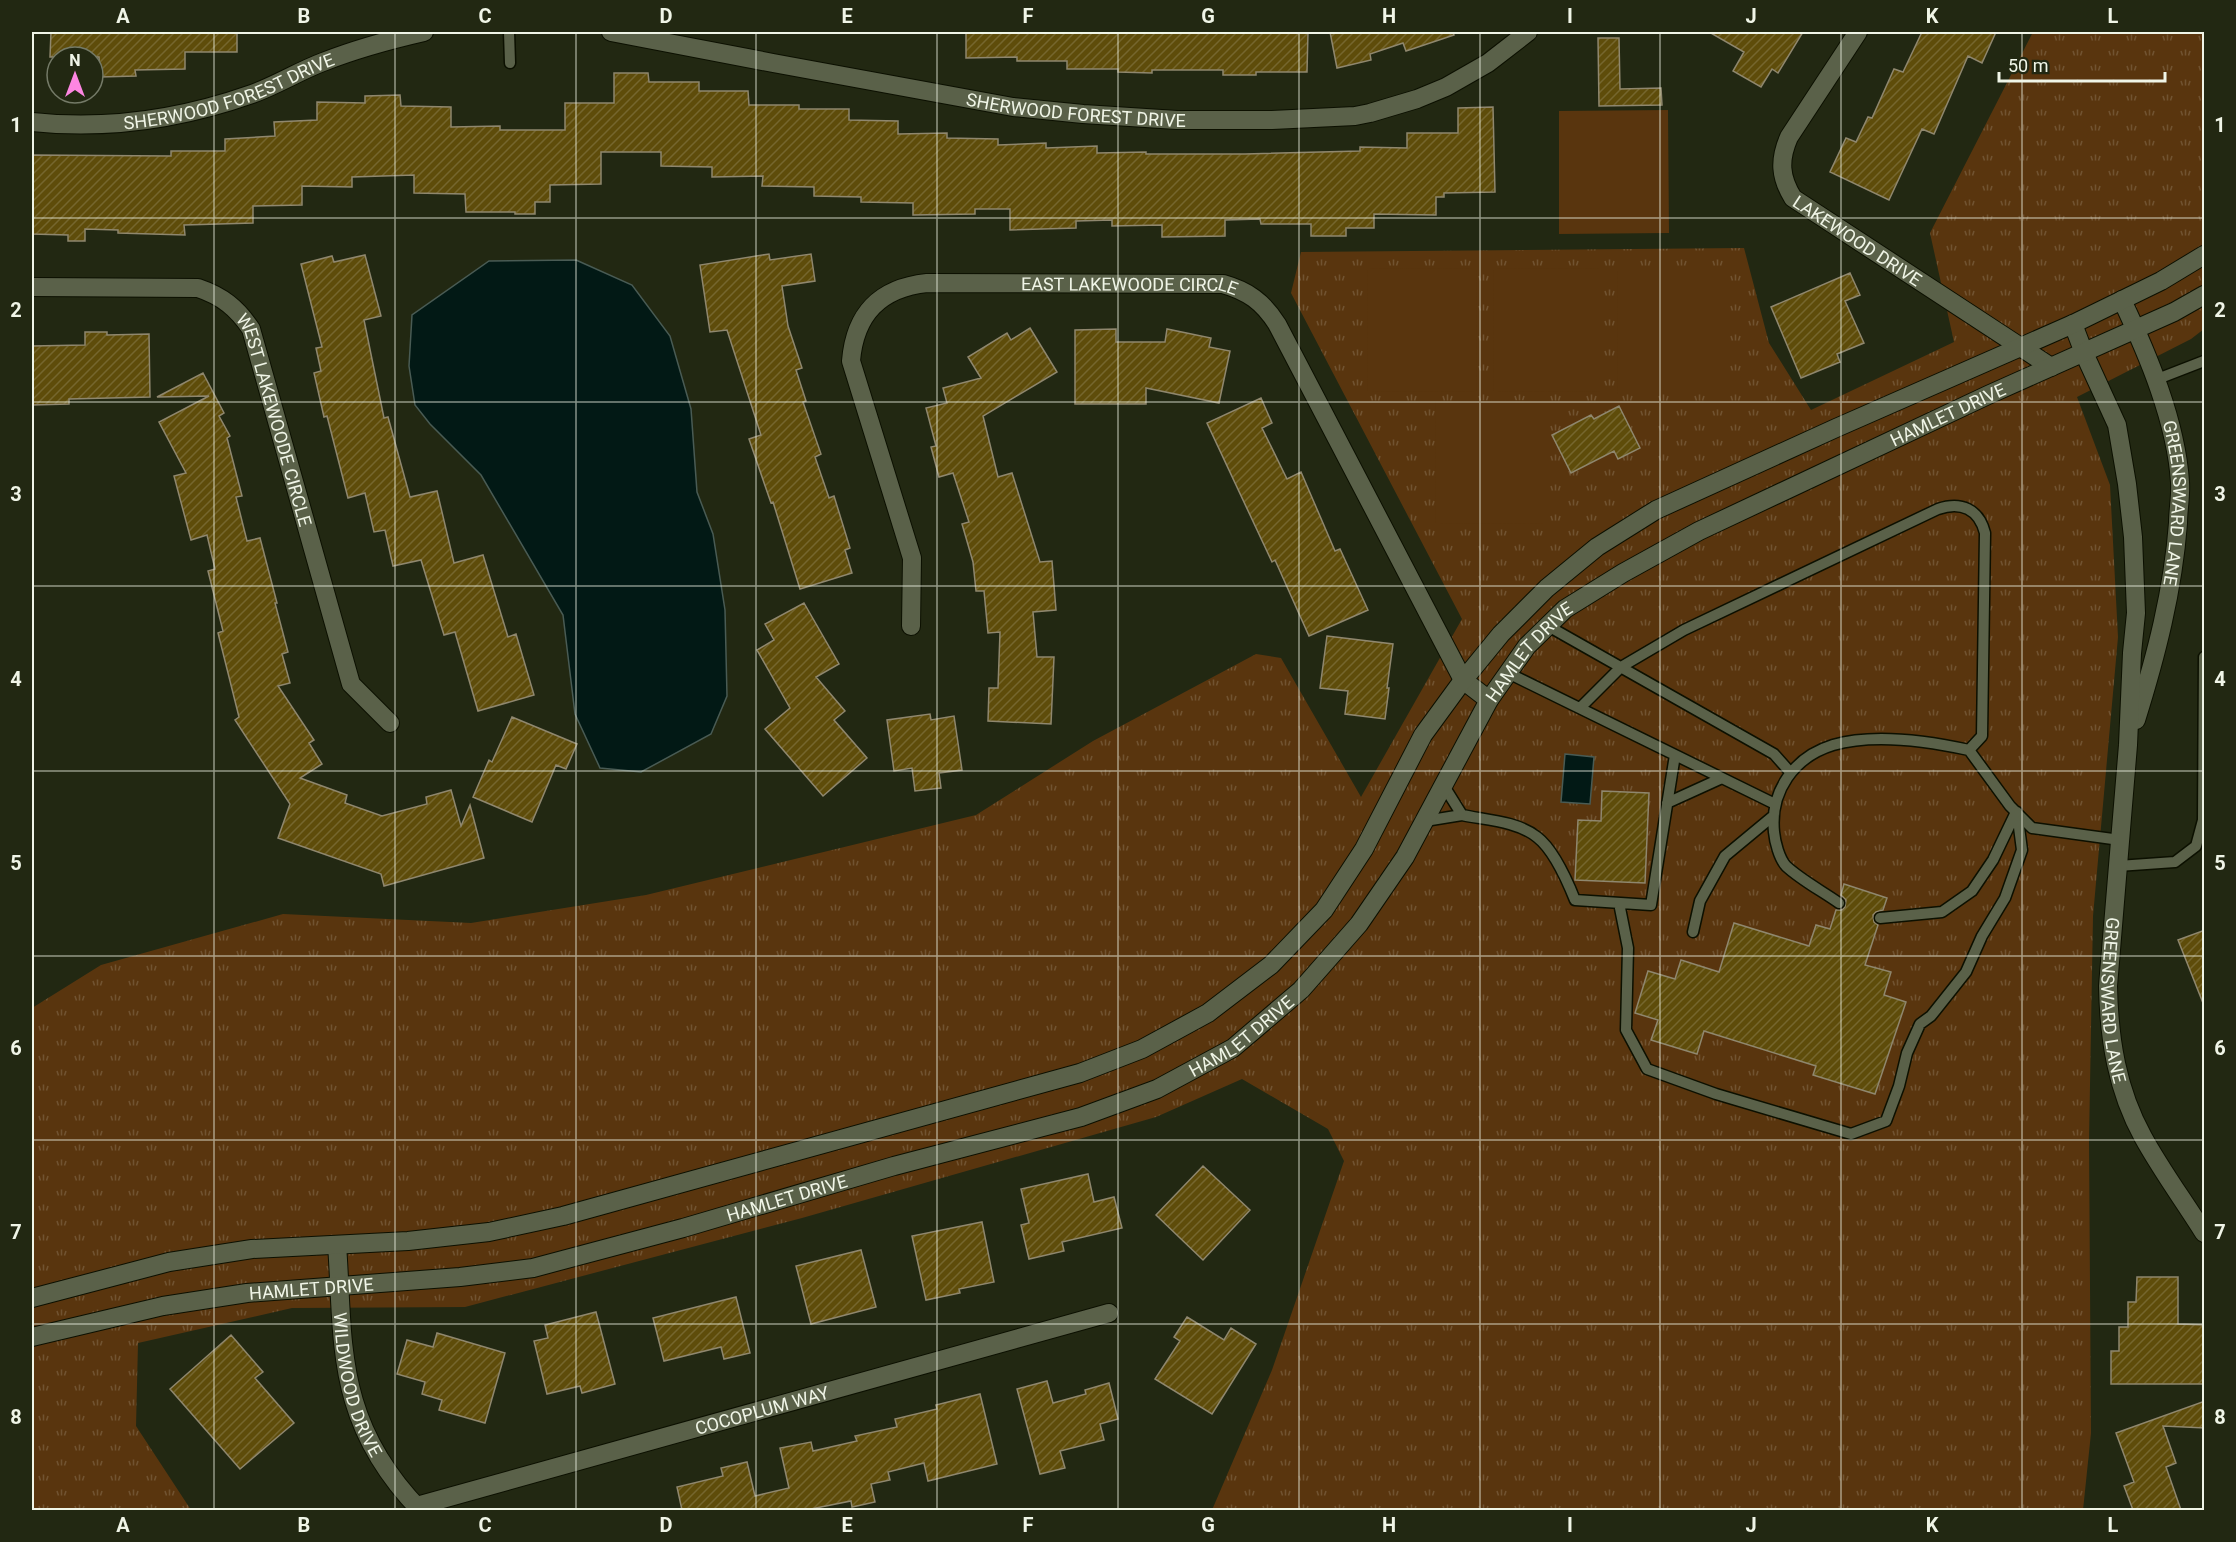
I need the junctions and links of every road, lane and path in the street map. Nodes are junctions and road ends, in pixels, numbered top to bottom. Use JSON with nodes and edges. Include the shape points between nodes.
{"nodes":[{"id":1,"x":424,"y":32,"type":"edge"},
{"id":2,"x":509,"y":32,"type":"edge"},
{"id":3,"x":611,"y":32,"type":"edge"},
{"id":4,"x":1528,"y":32,"type":"edge"},
{"id":5,"x":1858,"y":32,"type":"edge"},
{"id":6,"x":510,"y":63,"type":"dead end"},
{"id":7,"x":32,"y":122,"type":"edge"},
{"id":8,"x":2205,"y":255,"type":"edge"},
{"id":9,"x":32,"y":287,"type":"edge"},
{"id":10,"x":2205,"y":294,"type":"edge"},
{"id":11,"x":2122,"y":300,"type":"junction"},
{"id":12,"x":2073,"y":324,"type":"junction"},
{"id":13,"x":2136,"y":330,"type":"junction"},
{"id":14,"x":2023,"y":346,"type":"junction"},
{"id":15,"x":2084,"y":353,"type":"junction"},
{"id":16,"x":2205,"y":361,"type":"edge"},
{"id":17,"x":2051,"y":367,"type":"junction"},
{"id":18,"x":2155,"y":380,"type":"junction"},
{"id":19,"x":911,"y":626,"type":"dead end"},
{"id":20,"x":1548,"y":626,"type":"junction"},
{"id":21,"x":2205,"y":657,"type":"edge"},
{"id":22,"x":1621,"y":667,"type":"junction"},
{"id":23,"x":1508,"y":673,"type":"junction"},
{"id":24,"x":1463,"y":680,"type":"junction"},
{"id":25,"x":1489,"y":700,"type":"junction"},
{"id":26,"x":1580,"y":708,"type":"junction"},
{"id":27,"x":390,"y":723,"type":"dead end"},
{"id":28,"x":2128,"y":745,"type":"junction"},
{"id":29,"x":1969,"y":750,"type":"junction"},
{"id":30,"x":1675,"y":755,"type":"junction"},
{"id":31,"x":1790,"y":772,"type":"junction"},
{"id":32,"x":1722,"y":778,"type":"junction"},
{"id":33,"x":1444,"y":786,"type":"junction"},
{"id":34,"x":1667,"y":803,"type":"junction"},
{"id":35,"x":1775,"y":804,"type":"junction"},
{"id":36,"x":2017,"y":812,"type":"junction"},
{"id":37,"x":1462,"y":815,"type":"junction"},
{"id":38,"x":1772,"y":817,"type":"junction"},
{"id":39,"x":1425,"y":821,"type":"junction"},
{"id":40,"x":2120,"y":840,"type":"junction"},
{"id":41,"x":2118,"y":866,"type":"junction"},
{"id":42,"x":1619,"y":903,"type":"junction"},
{"id":43,"x":1839,"y":903,"type":"dead end"},
{"id":44,"x":1880,"y":918,"type":"dead end"},
{"id":45,"x":1693,"y":932,"type":"dead end"},
{"id":46,"x":2205,"y":1233,"type":"edge"},
{"id":47,"x":337,"y":1245,"type":"junction"},
{"id":48,"x":340,"y":1286,"type":"junction"},
{"id":49,"x":32,"y":1298,"type":"edge"},
{"id":50,"x":1109,"y":1313,"type":"dead end"},
{"id":51,"x":32,"y":1337,"type":"edge"},
{"id":52,"x":418,"y":1508,"type":"edge"}],
"edges":[{"from":1,"to":7,"type":"street","name":"SHERWOOD FOREST DRIVE","via":[[375,43],[254,93],[201,110],[108,124]]},
{"from":2,"to":6,"type":"lane"},
{"from":3,"to":4,"type":"street","name":"SHERWOOD FOREST DRIVE","via":[[1013,106],[1178,120],[1272,120],[1371,113],[1446,87],[1488,63]]},
{"from":5,"to":14,"type":"street","name":"LAKEWOOD DRIVE","via":[[1789,137],[1782,152],[1784,184],[1793,198]]},
{"from":8,"to":11,"type":"street","name":"HAMLET DRIVE"},
{"from":9,"to":27,"type":"street","name":"WEST LAKEWOODE CIRCLE","via":[[198,288],[214,293],[241,315],[251,330],[351,684]]},
{"from":10,"to":13,"type":"street","name":"HAMLET DRIVE"},
{"from":11,"to":12,"type":"street","name":"HAMLET DRIVE"},
{"from":11,"to":13,"type":"street","name":"GREENSWARD LANE"},
{"from":12,"to":14,"type":"street","name":"HAMLET DRIVE"},
{"from":12,"to":15,"type":"street","name":"GREENSWARD LANE"},
{"from":13,"to":15,"type":"street","name":"HAMLET DRIVE"},
{"from":13,"to":18,"type":"street","name":"GREENSWARD LANE"},
{"from":14,"to":17,"type":"street","name":"LAKEWOOD DRIVE"},
{"from":14,"to":24,"type":"street","name":"HAMLET DRIVE","via":[[1656,510],[1597,547],[1547,588],[1500,634]]},
{"from":15,"to":17,"type":"street","name":"HAMLET DRIVE"},
{"from":15,"to":28,"type":"street","name":"GREENSWARD LANE","via":[[2117,425],[2133,537],[2136,613]]},
{"from":16,"to":18,"type":"lane"},
{"from":17,"to":20,"type":"street","name":"HAMLET DRIVE","via":[[1699,531],[1565,609]]},
{"from":18,"to":28,"type":"street","name":"GREENSWARD LANE","via":[[2172,434],[2180,483],[2176,544],[2155,660]]},
{"from":19,"to":24,"type":"street","name":"EAST LAKEWOODE CIRCLE","via":[[912,558],[851,361],[855,336],[867,313],[894,291],[927,283],[1223,284],[1255,297],[1268,309]]},
{"from":20,"to":22,"type":"lane"},
{"from":20,"to":23,"type":"street","name":"HAMLET DRIVE","via":[[1527,646]]},
{"from":21,"to":41,"type":"lane","via":[[2203,820],[2196,846],[2175,862]]},
{"from":22,"to":26,"type":"lane"},
{"from":22,"to":29,"type":"lane","via":[[1684,630],[1938,509],[1959,505],[1977,514],[1985,533],[1982,736]]},
{"from":22,"to":31,"type":"lane","via":[[1774,754]]},
{"from":23,"to":25,"type":"street","name":"HAMLET DRIVE"},
{"from":23,"to":26,"type":"lane"},
{"from":24,"to":25,"type":"street","name":"EAST LAKEWOODE CIRCLE"},
{"from":24,"to":47,"type":"street","name":"HAMLET DRIVE","via":[[1423,735],[1364,849],[1324,910],[1271,966],[1208,1013],[1142,1049],[1068,1076],[563,1216],[489,1232]]},
{"from":25,"to":33,"type":"street","name":"HAMLET DRIVE"},
{"from":26,"to":30,"type":"lane"},
{"from":28,"to":40,"type":"street","name":"GREENSWARD LANE"},
{"from":29,"to":31,"type":"lane","via":[[1930,742],[1861,740],[1809,755]]},
{"from":29,"to":36,"type":"lane"},
{"from":30,"to":32,"type":"lane"},
{"from":30,"to":34,"type":"lane"},
{"from":31,"to":35,"type":"lane"},
{"from":32,"to":34,"type":"lane"},
{"from":32,"to":35,"type":"lane"},
{"from":33,"to":37,"type":"lane"},
{"from":33,"to":39,"type":"street","name":"HAMLET DRIVE"},
{"from":34,"to":42,"type":"lane","via":[[1651,905]]},
{"from":35,"to":38,"type":"lane"},
{"from":36,"to":40,"type":"lane","via":[[2032,828]]},
{"from":36,"to":42,"type":"lane","via":[[2022,850],[2005,898],[1966,972],[1920,1024],[1886,1121],[1851,1134],[1739,1102],[1647,1069],[1626,1030],[1628,948]]},
{"from":36,"to":44,"type":"lane","via":[[1972,891],[1942,912]]},
{"from":37,"to":39,"type":"lane"},
{"from":37,"to":42,"type":"lane","via":[[1518,827],[1538,837],[1554,857],[1575,900]]},
{"from":38,"to":43,"type":"lane","via":[[1774,842],[1785,865]]},
{"from":38,"to":45,"type":"lane","via":[[1725,856],[1700,901]]},
{"from":39,"to":48,"type":"street","name":"HAMLET DRIVE","via":[[1359,924],[1301,990],[1233,1048],[1157,1089],[1081,1117],[533,1268]]},
{"from":40,"to":41,"type":"street","name":"GREENSWARD LANE"},
{"from":41,"to":46,"type":"street","name":"GREENSWARD LANE","via":[[2108,987],[2115,1064],[2143,1137]]},
{"from":47,"to":48,"type":"street","name":"WILDWOOD DRIVE"},
{"from":47,"to":49,"type":"street","name":"HAMLET DRIVE","via":[[252,1249],[169,1262]]},
{"from":48,"to":51,"type":"street","name":"HAMLET DRIVE","via":[[247,1293],[163,1306]]},
{"from":48,"to":52,"type":"street","name":"WILDWOOD DRIVE","via":[[342,1331],[354,1400],[367,1435]]},
{"from":50,"to":52,"type":"street","name":"COCOPLUM WAY"}]}
